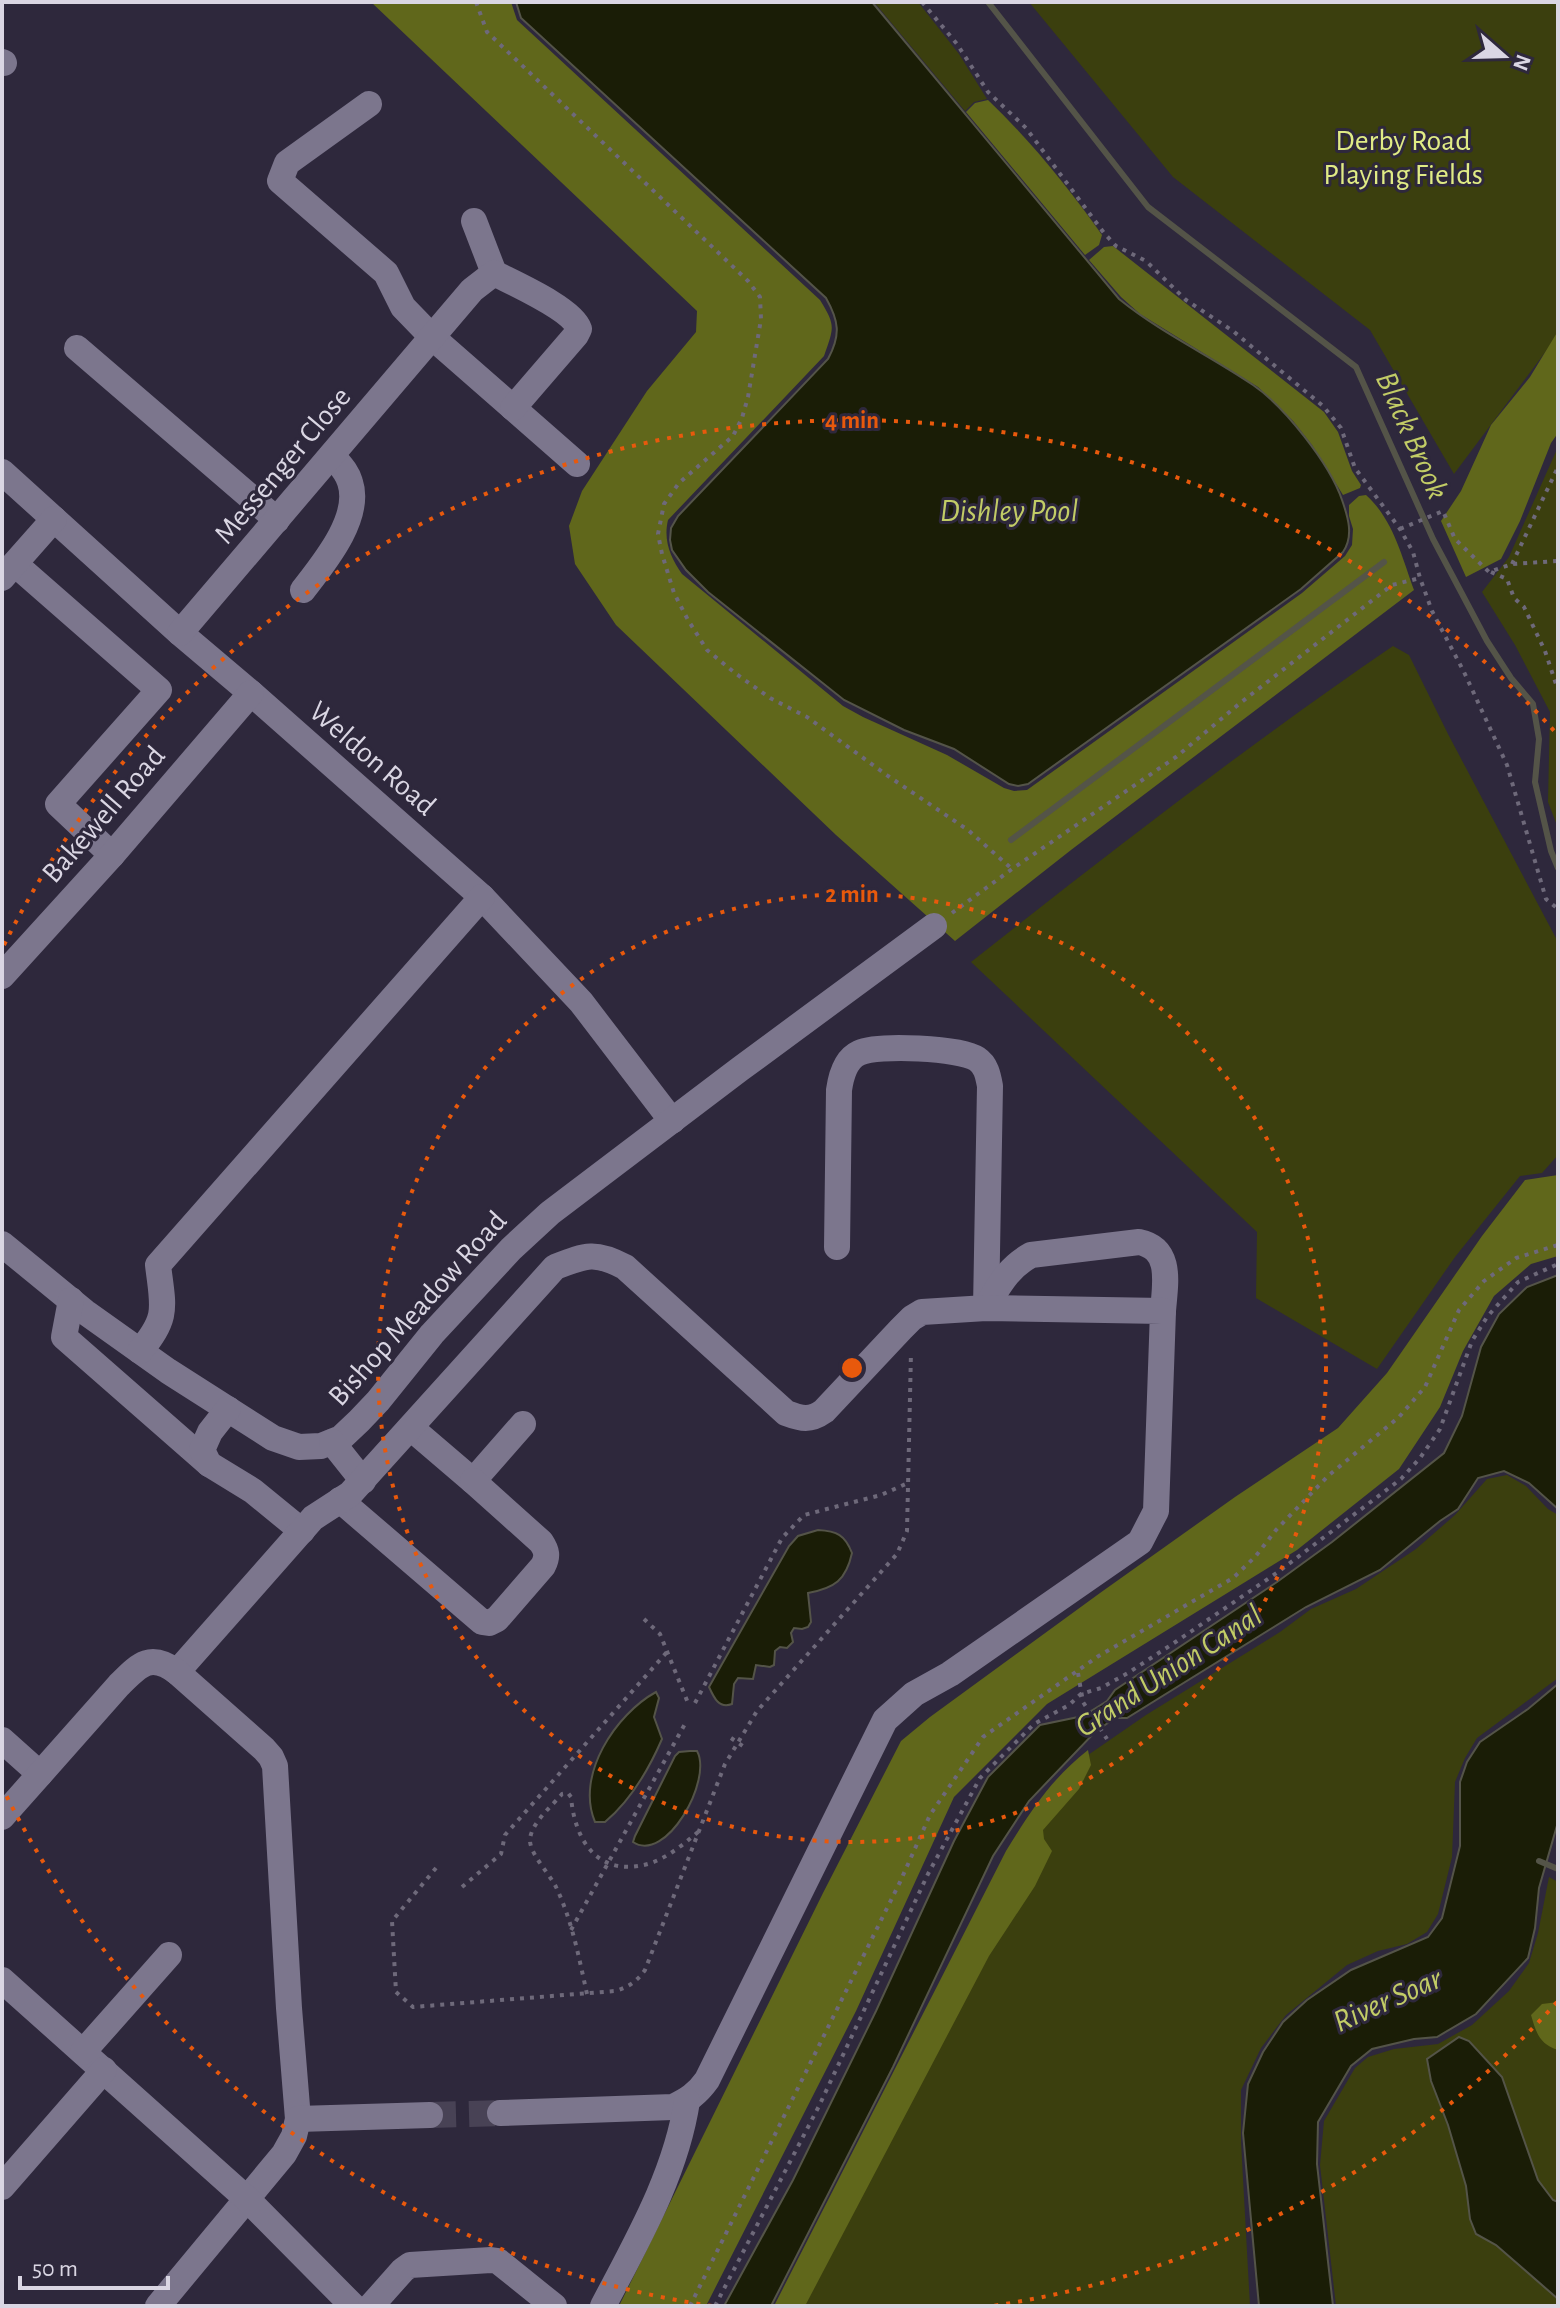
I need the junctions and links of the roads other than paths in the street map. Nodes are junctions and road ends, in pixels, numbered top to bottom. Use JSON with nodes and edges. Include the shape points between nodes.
{"nodes":[{"id":1,"x":369,"y":104,"type":"dead end"},
{"id":2,"x":474,"y":221,"type":"dead end"},
{"id":3,"x":494,"y":273,"type":"junction"},
{"id":4,"x":432,"y":337,"type":"junction"},
{"id":5,"x":77,"y":348,"type":"dead end"},
{"id":6,"x":513,"y":408,"type":"junction"},
{"id":7,"x":332,"y":455,"type":"junction"},
{"id":8,"x":577,"y":464,"type":"dead end"},
{"id":9,"x":2,"y":472,"type":"edge"},
{"id":10,"x":54,"y":519,"type":"junction"},
{"id":11,"x":277,"y":520,"type":"junction"},
{"id":12,"x":8,"y":571,"type":"edge"},
{"id":13,"x":303,"y":590,"type":"dead end"},
{"id":14,"x":180,"y":633,"type":"junction"},
{"id":15,"x":251,"y":693,"type":"junction"},
{"id":16,"x":112,"y":855,"type":"junction"},
{"id":17,"x":482,"y":897,"type":"junction"},
{"id":18,"x":934,"y":926,"type":"road end"},
{"id":19,"x":2,"y":976,"type":"edge"},
{"id":20,"x":672,"y":1121,"type":"junction"},
{"id":21,"x":2,"y":1244,"type":"edge"},
{"id":22,"x":837,"y":1247,"type":"dead end"},
{"id":23,"x":71,"y":1300,"type":"junction"},
{"id":24,"x":986,"y":1308,"type":"junction"},
{"id":25,"x":1163,"y":1311,"type":"junction"},
{"id":26,"x":140,"y":1351,"type":"junction"},
{"id":27,"x":228,"y":1409,"type":"junction"},
{"id":28,"x":523,"y":1424,"type":"dead end"},
{"id":29,"x":411,"y":1428,"type":"junction"},
{"id":30,"x":332,"y":1442,"type":"junction"},
{"id":31,"x":209,"y":1464,"type":"junction"},
{"id":32,"x":363,"y":1481,"type":"junction"},
{"id":33,"x":473,"y":1481,"type":"junction"},
{"id":34,"x":340,"y":1500,"type":"junction"},
{"id":35,"x":302,"y":1531,"type":"junction"},
{"id":36,"x":177,"y":1672,"type":"junction"},
{"id":37,"x":2,"y":1740,"type":"edge"},
{"id":38,"x":40,"y":1774,"type":"junction"},
{"id":39,"x":2,"y":1817,"type":"edge"},
{"id":40,"x":169,"y":1955,"type":"dead end"},
{"id":41,"x":2,"y":1980,"type":"edge"},
{"id":42,"x":83,"y":2052,"type":"junction"},
{"id":43,"x":104,"y":2070,"type":"junction"},
{"id":44,"x":687,"y":2101,"type":"junction"},
{"id":45,"x":500,"y":2113,"type":"tunnel mouth"},
{"id":46,"x":430,"y":2115,"type":"tunnel mouth"},
{"id":47,"x":298,"y":2119,"type":"junction"},
{"id":48,"x":2,"y":2187,"type":"edge"},
{"id":49,"x":247,"y":2199,"type":"junction"},
{"id":50,"x":159,"y":2305,"type":"edge"},
{"id":51,"x":353,"y":2306,"type":"edge"},
{"id":52,"x":371,"y":2306,"type":"edge"},
{"id":53,"x":554,"y":2306,"type":"edge"},
{"id":54,"x":603,"y":2306,"type":"edge"}],
"edges":[{"from":1,"to":4,"type":"street","via":[[287,163],[280,181],[386,273],[403,307]]},
{"from":2,"to":3,"type":"street"},
{"from":3,"to":4,"type":"street","name":"Messenger Close"},
{"from":3,"to":6,"type":"street","via":[[578,324],[576,335]]},
{"from":4,"to":6,"type":"street"},
{"from":4,"to":7,"type":"street","name":"Messenger Close"},
{"from":5,"to":11,"type":"street"},
{"from":6,"to":8,"type":"street"},
{"from":7,"to":11,"type":"street","name":"Messenger Close"},
{"from":7,"to":13,"type":"street","via":[[351,484],[349,516]]},
{"from":9,"to":10,"type":"street","name":"Weldon Road"},
{"from":10,"to":12,"type":"street"},
{"from":10,"to":14,"type":"street","name":"Weldon Road"},
{"from":11,"to":14,"type":"street","name":"Messenger Close"},
{"from":12,"to":16,"type":"street","via":[[159,690],[58,804]]},
{"from":14,"to":15,"type":"street","name":"Weldon Road"},
{"from":15,"to":16,"type":"street","name":"Bakewell Road"},
{"from":15,"to":17,"type":"street","name":"Weldon Road"},
{"from":16,"to":19,"type":"street","name":"Bakewell Road"},
{"from":17,"to":20,"type":"street","name":"Weldon Road","via":[[581,1002]]},
{"from":17,"to":26,"type":"street","via":[[158,1265],[163,1315]]},
{"from":18,"to":20,"type":"street","name":"Bishop Meadow Road"},
{"from":20,"to":30,"type":"street","name":"Bishop Meadow Road","via":[[511,1249],[369,1411]]},
{"from":21,"to":23,"type":"street","name":"Bishop Meadow Road"},
{"from":22,"to":24,"type":"street","via":[[839,1090],[848,1062],[858,1053],[878,1049],[965,1053],[980,1060],[990,1086]]},
{"from":23,"to":26,"type":"street","name":"Bishop Meadow Road"},
{"from":23,"to":31,"type":"street","via":[[64,1337]]},
{"from":24,"to":25,"type":"street"},
{"from":24,"to":25,"type":"street","via":[[1005,1275],[1031,1255],[1139,1242],[1159,1252],[1163,1262]]},
{"from":24,"to":29,"type":"street","via":[[922,1312],[824,1411],[800,1419],[786,1413],[625,1267],[605,1256],[581,1257],[555,1267]]},
{"from":25,"to":44,"type":"street","via":[[1156,1511],[1140,1542],[914,1694],[885,1720],[707,2080]]},
{"from":26,"to":27,"type":"street","name":"Bishop Meadow Road"},
{"from":27,"to":30,"type":"street","name":"Bishop Meadow Road","via":[[273,1438],[299,1447]]},
{"from":27,"to":31,"type":"street","via":[[202,1450]]},
{"from":28,"to":33,"type":"street"},
{"from":29,"to":32,"type":"street"},
{"from":29,"to":33,"type":"street"},
{"from":30,"to":32,"type":"street"},
{"from":31,"to":35,"type":"street"},
{"from":32,"to":34,"type":"street"},
{"from":33,"to":34,"type":"street","via":[[541,1542],[547,1558],[489,1623]]},
{"from":34,"to":35,"type":"street"},
{"from":35,"to":36,"type":"street"},
{"from":36,"to":38,"type":"street","via":[[157,1661],[138,1666]]},
{"from":36,"to":47,"type":"street","via":[[264,1749],[275,1766]]},
{"from":37,"to":38,"type":"street"},
{"from":38,"to":39,"type":"street"},
{"from":40,"to":42,"type":"street"},
{"from":41,"to":42,"type":"street"},
{"from":42,"to":43,"type":"street"},
{"from":43,"to":48,"type":"street"},
{"from":43,"to":49,"type":"street"},
{"from":44,"to":45,"type":"street","via":[[673,2107]]},
{"from":44,"to":54,"type":"street","via":[[669,2171]]},
{"from":46,"to":47,"type":"street"},
{"from":47,"to":49,"type":"street","via":[[284,2154]]},
{"from":49,"to":50,"type":"street"},
{"from":49,"to":51,"type":"street"},
{"from":52,"to":53,"type":"street","via":[[410,2265],[491,2260]]}]}
